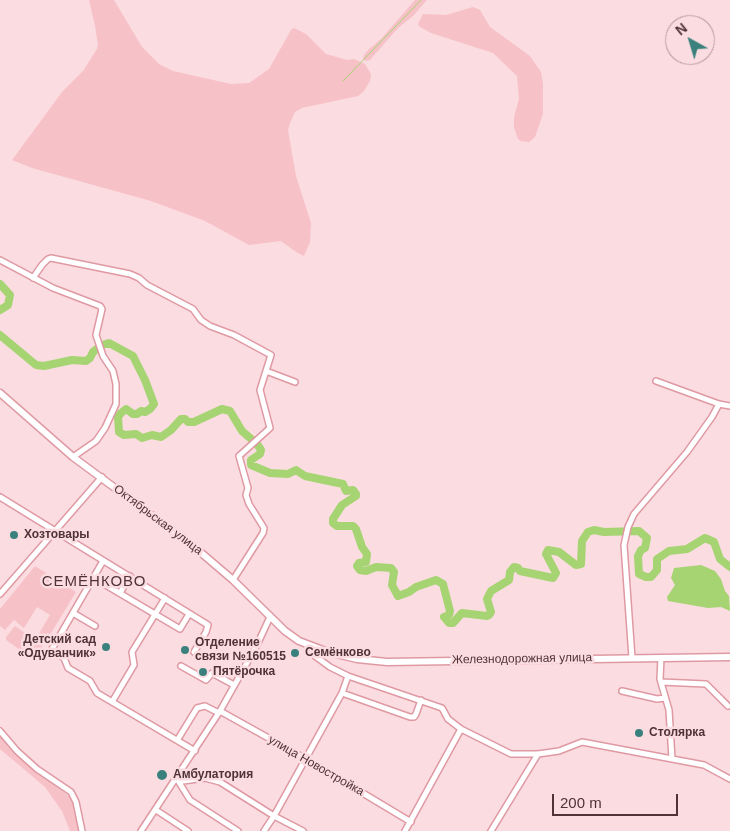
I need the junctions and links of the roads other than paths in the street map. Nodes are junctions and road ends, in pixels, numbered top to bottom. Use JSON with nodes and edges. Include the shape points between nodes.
{"nodes":[{"id":1,"x":0,"y":260,"type":"edge"},
{"id":2,"x":33,"y":278,"type":"junction"},
{"id":3,"x":266,"y":371,"type":"junction"},
{"id":4,"x":656,"y":381,"type":"dead end"},
{"id":5,"x":295,"y":382,"type":"dead end"},
{"id":6,"x":0,"y":393,"type":"edge"},
{"id":7,"x":719,"y":404,"type":"junction"},
{"id":8,"x":730,"y":406,"type":"edge"},
{"id":9,"x":73,"y":457,"type":"junction"},
{"id":10,"x":102,"y":477,"type":"junction"},
{"id":11,"x":0,"y":497,"type":"edge"},
{"id":12,"x":55,"y":530,"type":"junction"},
{"id":13,"x":104,"y":561,"type":"junction"},
{"id":14,"x":130,"y":576,"type":"junction"},
{"id":15,"x":94,"y":578,"type":"junction"},
{"id":16,"x":233,"y":580,"type":"junction"},
{"id":17,"x":120,"y":593,"type":"junction"},
{"id":18,"x":0,"y":594,"type":"edge"},
{"id":19,"x":165,"y":598,"type":"junction"},
{"id":20,"x":73,"y":613,"type":"junction"},
{"id":21,"x":155,"y":614,"type":"junction"},
{"id":22,"x":189,"y":614,"type":"junction"},
{"id":23,"x":270,"y":617,"type":"junction"},
{"id":24,"x":95,"y":626,"type":"dead end"},
{"id":25,"x":315,"y":648,"type":"junction"},
{"id":26,"x":194,"y":652,"type":"dead end"},
{"id":27,"x":730,"y":657,"type":"edge"},
{"id":28,"x":632,"y":658,"type":"junction"},
{"id":29,"x":661,"y":658,"type":"junction"},
{"id":30,"x":181,"y":666,"type":"dead end"},
{"id":31,"x":348,"y":676,"type":"junction"},
{"id":32,"x":661,"y":682,"type":"junction"},
{"id":33,"x":234,"y":685,"type":"junction"},
{"id":34,"x":622,"y":692,"type":"dead end"},
{"id":35,"x":342,"y":694,"type":"junction"},
{"id":36,"x":665,"y":698,"type":"junction"},
{"id":37,"x":421,"y":700,"type":"junction"},
{"id":38,"x":112,"y":702,"type":"junction"},
{"id":39,"x":728,"y":706,"type":"dead end"},
{"id":40,"x":220,"y":712,"type":"junction"},
{"id":41,"x":461,"y":729,"type":"junction"},
{"id":42,"x":0,"y":731,"type":"edge"},
{"id":43,"x":178,"y":739,"type":"junction"},
{"id":44,"x":195,"y":751,"type":"junction"},
{"id":45,"x":538,"y":754,"type":"junction"},
{"id":46,"x":306,"y":759,"type":"junction"},
{"id":47,"x":672,"y":759,"type":"junction"},
{"id":48,"x":177,"y":779,"type":"junction"},
{"id":49,"x":730,"y":779,"type":"edge"},
{"id":50,"x":156,"y":810,"type":"junction"},
{"id":51,"x":274,"y":816,"type":"junction"},
{"id":52,"x":411,"y":822,"type":"junction"},
{"id":53,"x":82,"y":831,"type":"edge"},
{"id":54,"x":141,"y":831,"type":"edge"},
{"id":55,"x":188,"y":831,"type":"edge"},
{"id":56,"x":238,"y":831,"type":"edge"},
{"id":57,"x":264,"y":831,"type":"edge"},
{"id":58,"x":303,"y":831,"type":"edge"},
{"id":59,"x":405,"y":831,"type":"edge"},
{"id":60,"x":490,"y":831,"type":"edge"}],
"edges":[{"from":1,"to":2,"type":"street"},
{"from":2,"to":3,"type":"street","via":[[52,258],[130,274],[193,309],[210,326],[271,355]]},
{"from":2,"to":9,"type":"street","via":[[102,309],[96,335],[113,371],[116,404],[96,441]]},
{"from":3,"to":5,"type":"street"},
{"from":3,"to":16,"type":"street","via":[[260,390],[270,428],[239,456],[249,504],[264,528]]},
{"from":4,"to":7,"type":"street"},
{"from":6,"to":9,"type":"street","name":"Октябрьская улица"},
{"from":7,"to":8,"type":"street"},
{"from":7,"to":28,"type":"street","via":[[628,526],[625,553]]},
{"from":9,"to":10,"type":"street","name":"Октябрьская улица"},
{"from":10,"to":12,"type":"street"},
{"from":10,"to":16,"type":"street","name":"Октябрьская улица"},
{"from":11,"to":12,"type":"street"},
{"from":12,"to":13,"type":"street"},
{"from":12,"to":18,"type":"street"},
{"from":13,"to":14,"type":"street"},
{"from":13,"to":15,"type":"street"},
{"from":14,"to":17,"type":"street"},
{"from":14,"to":19,"type":"street"},
{"from":15,"to":17,"type":"street"},
{"from":15,"to":20,"type":"street"},
{"from":16,"to":23,"type":"street","name":"Октябрьская улица"},
{"from":17,"to":21,"type":"street"},
{"from":19,"to":21,"type":"street"},
{"from":19,"to":22,"type":"street"},
{"from":20,"to":24,"type":"street"},
{"from":20,"to":38,"type":"street","via":[[52,649],[64,658],[68,668],[90,681],[96,693]]},
{"from":21,"to":22,"type":"street","via":[[180,629]]},
{"from":21,"to":38,"type":"street","via":[[132,652],[134,665]]},
{"from":22,"to":26,"type":"street","via":[[208,625]]},
{"from":23,"to":25,"type":"street","name":"Октябрьская улица","via":[[299,641]]},
{"from":23,"to":33,"type":"street"},
{"from":25,"to":28,"type":"street","name":"Железнодорожная улица","via":[[357,659],[387,662]]},
{"from":25,"to":31,"type":"street","via":[[315,656]]},
{"from":27,"to":29,"type":"street","name":"Железнодорожная улица"},
{"from":28,"to":29,"type":"street","name":"Железнодорожная улица"},
{"from":29,"to":32,"type":"street"},
{"from":30,"to":33,"type":"street","via":[[206,680],[212,673]]},
{"from":31,"to":35,"type":"street"},
{"from":31,"to":37,"type":"street"},
{"from":32,"to":36,"type":"street"},
{"from":32,"to":39,"type":"street","via":[[706,684]]},
{"from":33,"to":40,"type":"street"},
{"from":34,"to":36,"type":"street"},
{"from":35,"to":37,"type":"street","via":[[410,717],[416,714]]},
{"from":35,"to":46,"type":"street"},
{"from":36,"to":47,"type":"street","via":[[669,710]]},
{"from":37,"to":41,"type":"street","via":[[442,708],[448,719]]},
{"from":38,"to":43,"type":"street"},
{"from":40,"to":43,"type":"street","name":"улица Новостройка","via":[[205,706],[197,708]]},
{"from":40,"to":44,"type":"street"},
{"from":40,"to":46,"type":"street","name":"улица Новостройка"},
{"from":41,"to":45,"type":"street","via":[[511,754]]},
{"from":41,"to":52,"type":"street"},
{"from":42,"to":53,"type":"street","via":[[37,769],[71,792]]},
{"from":43,"to":44,"type":"street"},
{"from":44,"to":48,"type":"street"},
{"from":45,"to":47,"type":"street","via":[[560,751],[582,742]]},
{"from":45,"to":60,"type":"street"},
{"from":46,"to":51,"type":"street"},
{"from":46,"to":52,"type":"street","name":"улица Новостройка"},
{"from":47,"to":49,"type":"street","via":[[704,765]]},
{"from":48,"to":50,"type":"street"},
{"from":48,"to":51,"type":"street","via":[[205,778],[220,782]]},
{"from":48,"to":56,"type":"street","via":[[190,800]]},
{"from":50,"to":54,"type":"street"},
{"from":50,"to":55,"type":"street"},
{"from":51,"to":57,"type":"street"},
{"from":51,"to":58,"type":"street"},
{"from":52,"to":59,"type":"street"}]}
